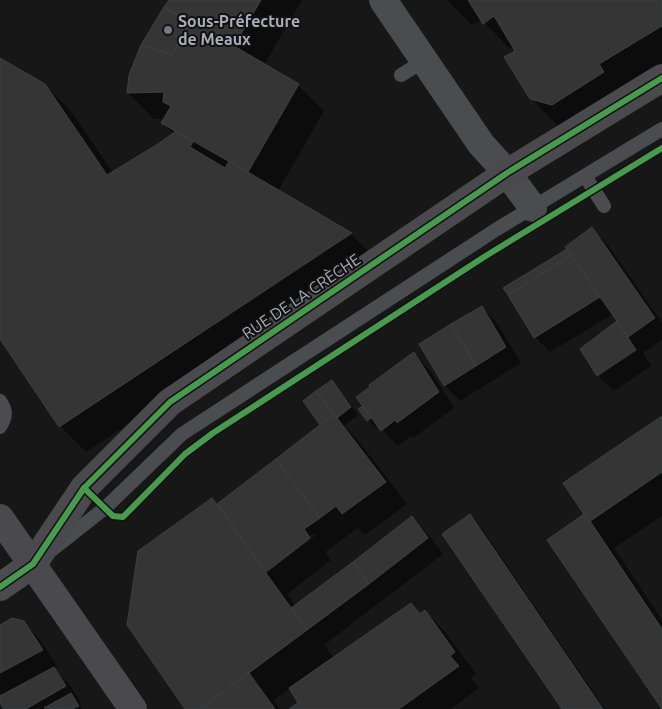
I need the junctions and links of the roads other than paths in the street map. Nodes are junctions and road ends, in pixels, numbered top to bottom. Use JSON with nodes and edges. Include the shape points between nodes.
{"nodes":[{"id":1,"x":383,"y":0,"type":"edge"},
{"id":2,"x":424,"y":61,"type":"junction"},
{"id":3,"x":401,"y":75,"type":"dead end"},
{"id":4,"x":662,"y":78,"type":"edge"},
{"id":5,"x":662,"y":129,"type":"edge"},
{"id":6,"x":507,"y":173,"type":"junction"},
{"id":7,"x":585,"y":176,"type":"junction"},
{"id":8,"x":604,"y":206,"type":"dead end"},
{"id":9,"x":532,"y":208,"type":"junction"},
{"id":10,"x":0,"y":401,"type":"edge"},
{"id":11,"x":0,"y":427,"type":"edge"},
{"id":12,"x":0,"y":518,"type":"edge"},
{"id":13,"x":33,"y":564,"type":"junction"},
{"id":14,"x":0,"y":587,"type":"edge"},
{"id":15,"x":133,"y":709,"type":"edge"}],
"edges":[{"from":1,"to":2,"type":"street"},
{"from":2,"to":3,"type":"lane"},
{"from":2,"to":6,"type":"street","via":[[481,144]]},
{"from":4,"to":6,"type":"street","name":"RUE DE LA CRÈCHE"},
{"from":5,"to":7,"type":"lane","name":"RUE DE LA CRÈCHE"},
{"from":6,"to":9,"type":"street"},
{"from":6,"to":13,"type":"street","name":"RUE DE LA CRÈCHE","via":[[170,402],[84,488]]},
{"from":7,"to":8,"type":"lane"},
{"from":7,"to":9,"type":"lane","name":"RUE DE LA CRÈCHE"},
{"from":9,"to":13,"type":"lane","name":"RUE DE LA CRÈCHE","via":[[182,434],[92,520]]},
{"from":10,"to":11,"type":"lane","via":[[5,418]]},
{"from":12,"to":13,"type":"street"},
{"from":13,"to":14,"type":"street","name":"RUE DE LA CRÈCHE"},
{"from":13,"to":15,"type":"street"}]}
